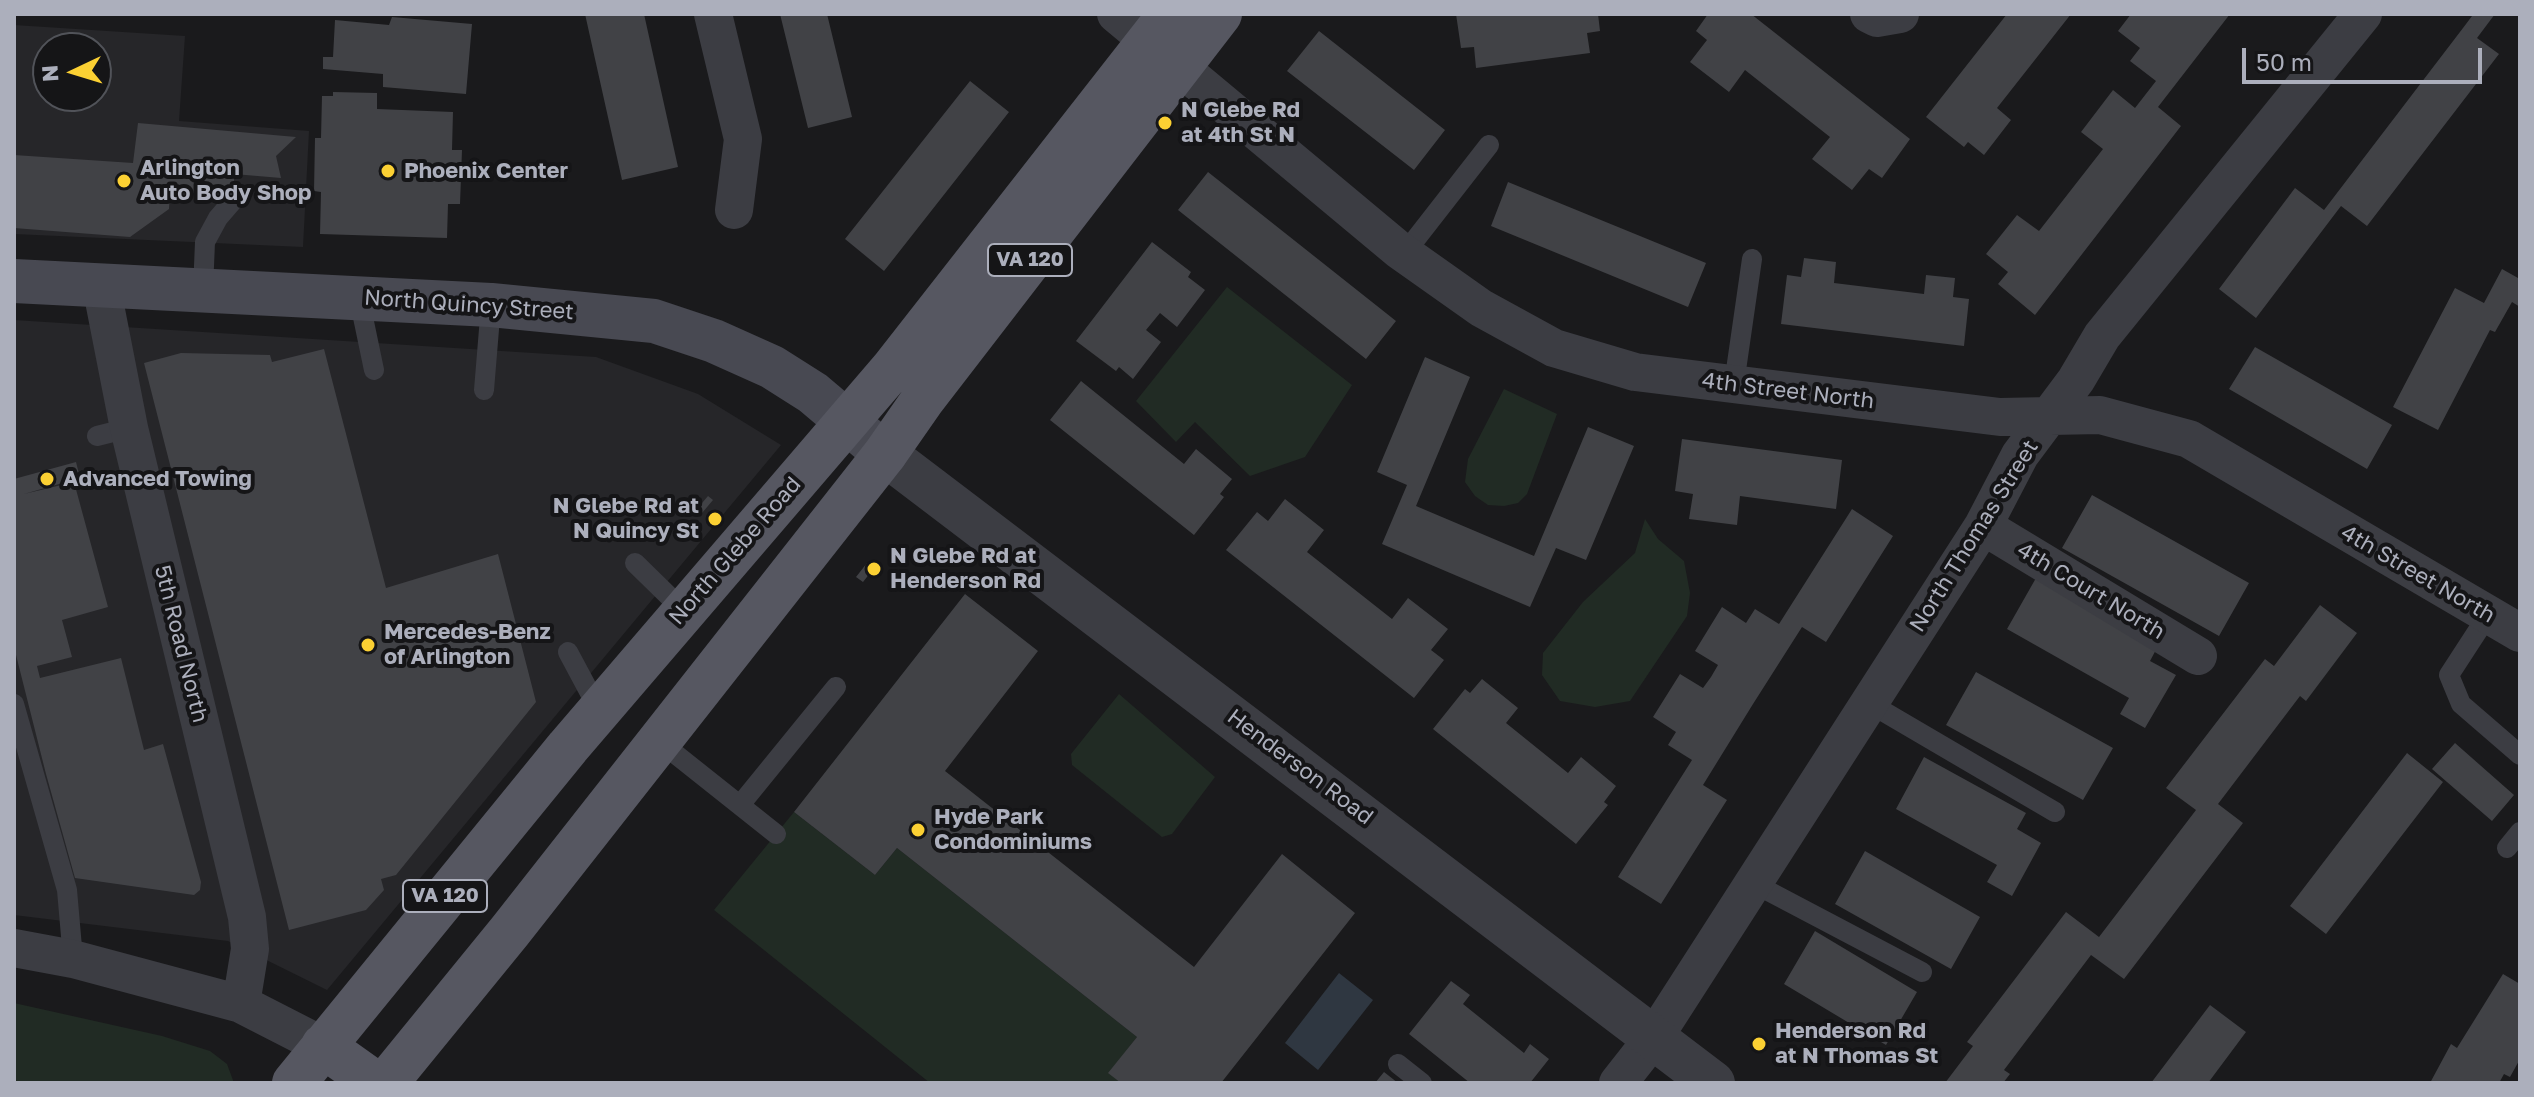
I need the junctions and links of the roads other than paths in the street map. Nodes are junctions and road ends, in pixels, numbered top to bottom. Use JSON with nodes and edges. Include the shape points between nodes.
{"nodes":[{"id":1,"x":713,"y":14,"type":"edge"},
{"id":2,"x":1220,"y":14,"type":"edge"},
{"id":3,"x":1869,"y":14,"type":"edge"},
{"id":4,"x":1900,"y":14,"type":"edge"},
{"id":5,"x":2363,"y":14,"type":"edge"},
{"id":6,"x":1153,"y":34,"type":"edge"},
{"id":7,"x":1489,"y":145,"type":"dead end"},
{"id":8,"x":237,"y":196,"type":"dead end"},
{"id":9,"x":734,"y":210,"type":"dead end"},
{"id":10,"x":1404,"y":254,"type":"junction"},
{"id":11,"x":1752,"y":259,"type":"dead end"},
{"id":12,"x":14,"y":281,"type":"edge"},
{"id":13,"x":101,"y":285,"type":"junction"},
{"id":14,"x":203,"y":290,"type":"junction"},
{"id":15,"x":359,"y":298,"type":"junction"},
{"id":16,"x":491,"y":305,"type":"junction"},
{"id":17,"x":374,"y":370,"type":"dead end"},
{"id":18,"x":1734,"y":384,"type":"junction"},
{"id":19,"x":484,"y":390,"type":"dead end"},
{"id":20,"x":2051,"y":416,"type":"junction"},
{"id":21,"x":848,"y":420,"type":"junction"},
{"id":22,"x":885,"y":454,"type":"junction"},
{"id":23,"x":1983,"y":526,"type":"junction"},
{"id":24,"x":635,"y":563,"type":"dead end"},
{"id":25,"x":683,"y":610,"type":"junction"},
{"id":26,"x":2504,"y":624,"type":"edge"},
{"id":27,"x":568,"y":652,"type":"dead end"},
{"id":28,"x":2198,"y":656,"type":"dead end"},
{"id":29,"x":836,"y":687,"type":"dead end"},
{"id":30,"x":1869,"y":703,"type":"junction"},
{"id":31,"x":14,"y":704,"type":"edge"},
{"id":32,"x":599,"y":710,"type":"junction"},
{"id":33,"x":659,"y":741,"type":"junction"},
{"id":34,"x":2520,"y":755,"type":"edge"},
{"id":35,"x":740,"y":805,"type":"junction"},
{"id":36,"x":2055,"y":812,"type":"dead end"},
{"id":37,"x":776,"y":834,"type":"dead end"},
{"id":38,"x":1753,"y":883,"type":"junction"},
{"id":39,"x":14,"y":948,"type":"edge"},
{"id":40,"x":73,"y":959,"type":"junction"},
{"id":41,"x":1922,"y":972,"type":"dead end"},
{"id":42,"x":241,"y":1004,"type":"junction"},
{"id":43,"x":1655,"y":1036,"type":"junction"},
{"id":44,"x":323,"y":1046,"type":"junction"},
{"id":45,"x":1398,"y":1064,"type":"dead end"},
{"id":46,"x":294,"y":1083,"type":"edge"},
{"id":47,"x":375,"y":1083,"type":"edge"},
{"id":48,"x":386,"y":1083,"type":"edge"},
{"id":49,"x":1422,"y":1083,"type":"edge"},
{"id":50,"x":1618,"y":1083,"type":"edge"},
{"id":51,"x":1713,"y":1083,"type":"edge"}],
"edges":[{"from":1,"to":9,"type":"street","via":[[743,139]]},
{"from":2,"to":6,"type":"main road","name":"North Glebe Road","number":"VA 120"},
{"from":3,"to":4,"type":"street"},
{"from":5,"to":20,"type":"street","name":"North Thomas Street","via":[[2102,336]]},
{"from":6,"to":10,"type":"street","name":"4th Street North"},
{"from":6,"to":21,"type":"main road","name":"North Glebe Road","number":"VA 120"},
{"from":6,"to":22,"type":"main road","name":"North Glebe Road","number":"VA 120"},
{"from":7,"to":10,"type":"lane"},
{"from":8,"to":14,"type":"lane","via":[[205,242]]},
{"from":10,"to":18,"type":"street","name":"4th Street North","via":[[1481,308],[1554,348],[1635,372]]},
{"from":11,"to":18,"type":"lane"},
{"from":12,"to":13,"type":"main road","name":"North Quincy Street"},
{"from":13,"to":14,"type":"main road","name":"North Quincy Street"},
{"from":13,"to":42,"type":"street","name":"5th Road North","via":[[113,432],[247,917],[250,949]]},
{"from":14,"to":15,"type":"main road","name":"North Quincy Street"},
{"from":15,"to":16,"type":"main road","name":"North Quincy Street"},
{"from":15,"to":17,"type":"lane"},
{"from":16,"to":19,"type":"lane"},
{"from":16,"to":21,"type":"main road","name":"North Quincy Street","via":[[654,321],[772,367]]},
{"from":18,"to":20,"type":"street","name":"4th Street North","via":[[2000,417]]},
{"from":20,"to":23,"type":"street","name":"North Thomas Street","via":[[2020,455]]},
{"from":20,"to":26,"type":"street","name":"4th Street North","via":[[2100,415],[2189,439]]},
{"from":21,"to":22,"type":"main road","name":"North Quincy Street"},
{"from":21,"to":25,"type":"main road","name":"North Glebe Road","number":"VA 120"},
{"from":22,"to":33,"type":"main road","name":"North Glebe Road","number":"VA 120"},
{"from":22,"to":43,"type":"street","name":"Henderson Road"},
{"from":23,"to":28,"type":"street","name":"4th Court North"},
{"from":23,"to":30,"type":"street","name":"North Thomas Street"},
{"from":24,"to":25,"type":"lane"},
{"from":25,"to":32,"type":"main road","name":"North Glebe Road","number":"VA 120"},
{"from":26,"to":34,"type":"lane","via":[[2449,675],[2461,704]]},
{"from":27,"to":32,"type":"lane"},
{"from":29,"to":35,"type":"lane"},
{"from":30,"to":36,"type":"lane"},
{"from":30,"to":38,"type":"street","name":"North Thomas Street"},
{"from":31,"to":40,"type":"lane","via":[[67,890]]},
{"from":32,"to":44,"type":"main road","name":"North Glebe Road","number":"VA 120"},
{"from":33,"to":35,"type":"lane"},
{"from":33,"to":48,"type":"main road","name":"North Glebe Road","number":"VA 120"},
{"from":35,"to":37,"type":"lane"},
{"from":38,"to":41,"type":"lane"},
{"from":38,"to":43,"type":"street","name":"North Thomas Street"},
{"from":39,"to":40,"type":"street"},
{"from":40,"to":42,"type":"street"},
{"from":42,"to":44,"type":"street"},
{"from":43,"to":50,"type":"street","name":"North Thomas Street"},
{"from":43,"to":51,"type":"street","name":"Henderson Road"},
{"from":44,"to":46,"type":"main road","name":"North Glebe Road","number":"VA 120"},
{"from":44,"to":47,"type":"main road"},
{"from":45,"to":49,"type":"lane"}]}
